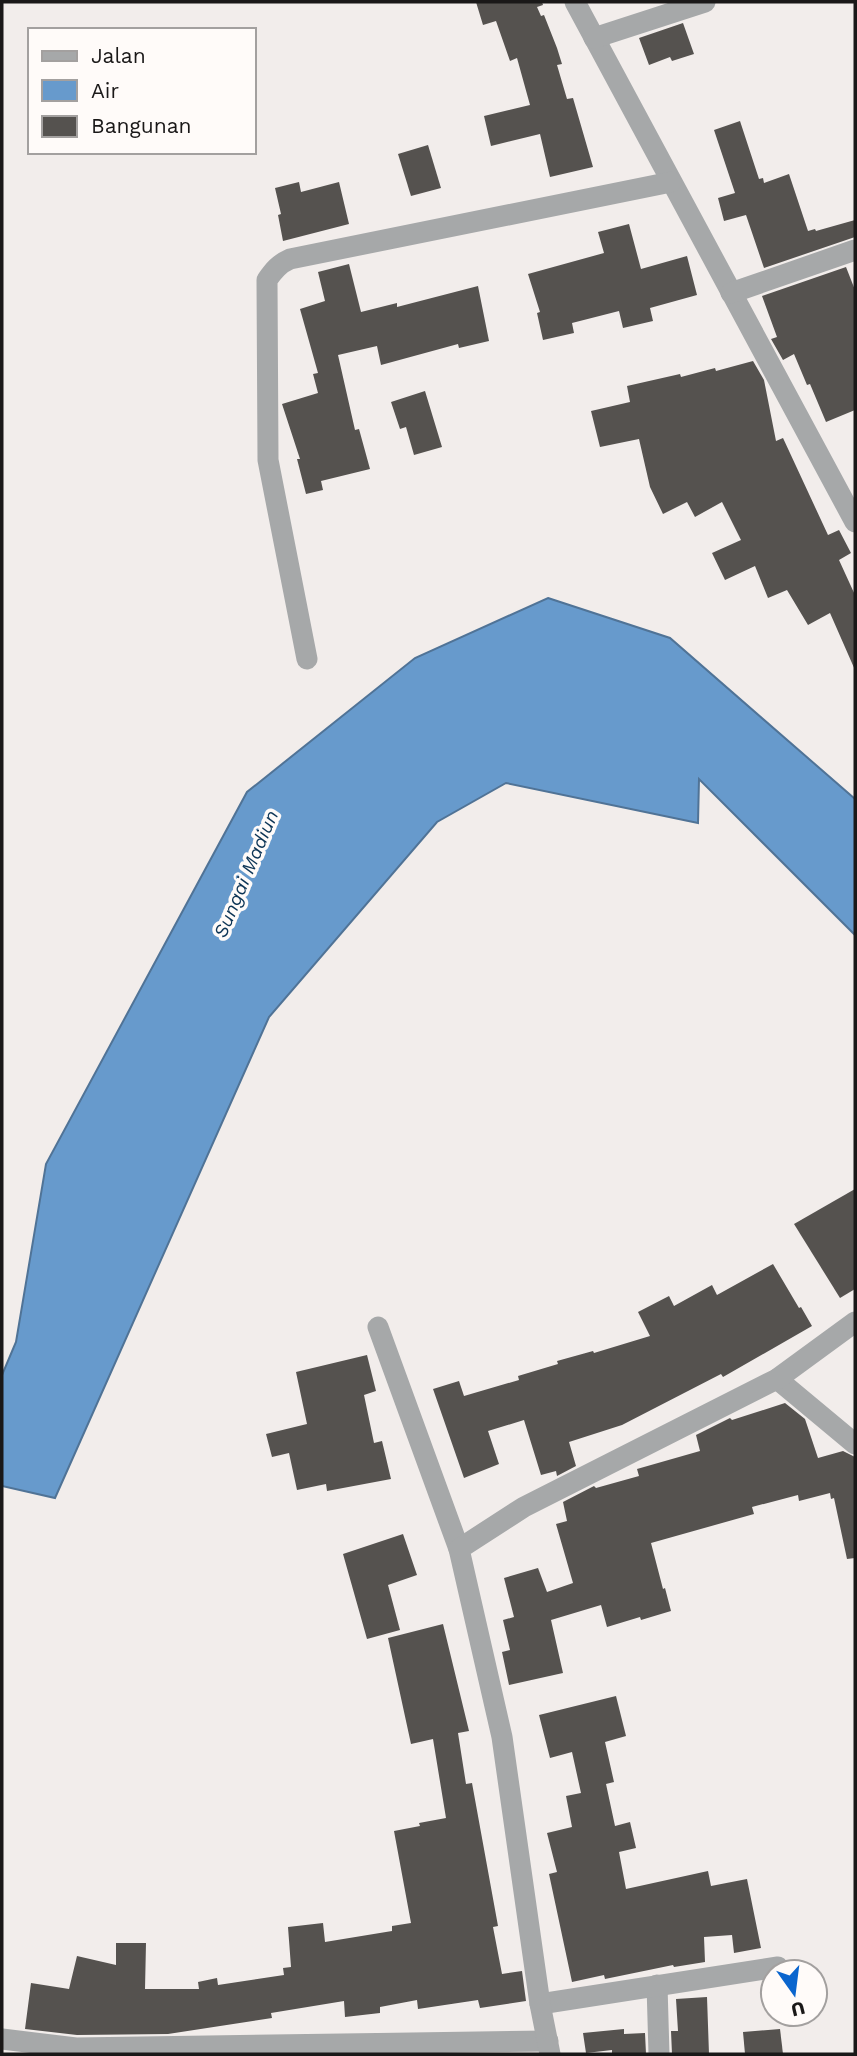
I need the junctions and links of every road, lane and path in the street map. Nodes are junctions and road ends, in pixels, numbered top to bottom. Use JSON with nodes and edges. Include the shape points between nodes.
{"nodes":[{"id":1,"x":575,"y":2,"type":"edge"},
{"id":2,"x":705,"y":2,"type":"edge"},
{"id":3,"x":594,"y":38,"type":"junction"},
{"id":4,"x":671,"y":182,"type":"junction"},
{"id":5,"x":855,"y":250,"type":"edge"},
{"id":6,"x":731,"y":293,"type":"junction"},
{"id":7,"x":855,"y":522,"type":"edge"},
{"id":8,"x":307,"y":659,"type":"dead end"},
{"id":9,"x":855,"y":1322,"type":"edge"},
{"id":10,"x":378,"y":1327,"type":"dead end"},
{"id":11,"x":777,"y":1379,"type":"junction"},
{"id":12,"x":855,"y":1444,"type":"edge"},
{"id":13,"x":459,"y":1549,"type":"junction"},
{"id":14,"x":759,"y":1970,"type":"edge"},
{"id":15,"x":657,"y":1985,"type":"junction"},
{"id":16,"x":540,"y":2004,"type":"junction"},
{"id":17,"x":2,"y":2039,"type":"edge"},
{"id":18,"x":549,"y":2048,"type":"edge"},
{"id":19,"x":659,"y":2054,"type":"edge"}],
"edges":[{"from":1,"to":3,"type":"street"},
{"from":2,"to":3,"type":"street"},
{"from":3,"to":4,"type":"street"},
{"from":4,"to":6,"type":"street"},
{"from":4,"to":8,"type":"street","via":[[290,259],[272,272],[267,280],[268,460]]},
{"from":5,"to":6,"type":"street"},
{"from":6,"to":7,"type":"street"},
{"from":9,"to":11,"type":"street"},
{"from":10,"to":13,"type":"street"},
{"from":11,"to":12,"type":"street"},
{"from":11,"to":13,"type":"street","via":[[524,1507]]},
{"from":13,"to":16,"type":"street","via":[[502,1737]]},
{"from":14,"to":15,"type":"street"},
{"from":15,"to":16,"type":"street"},
{"from":15,"to":19,"type":"street"},
{"from":16,"to":18,"type":"street"},
{"from":17,"to":18,"type":"street","via":[[76,2048]]}]}
